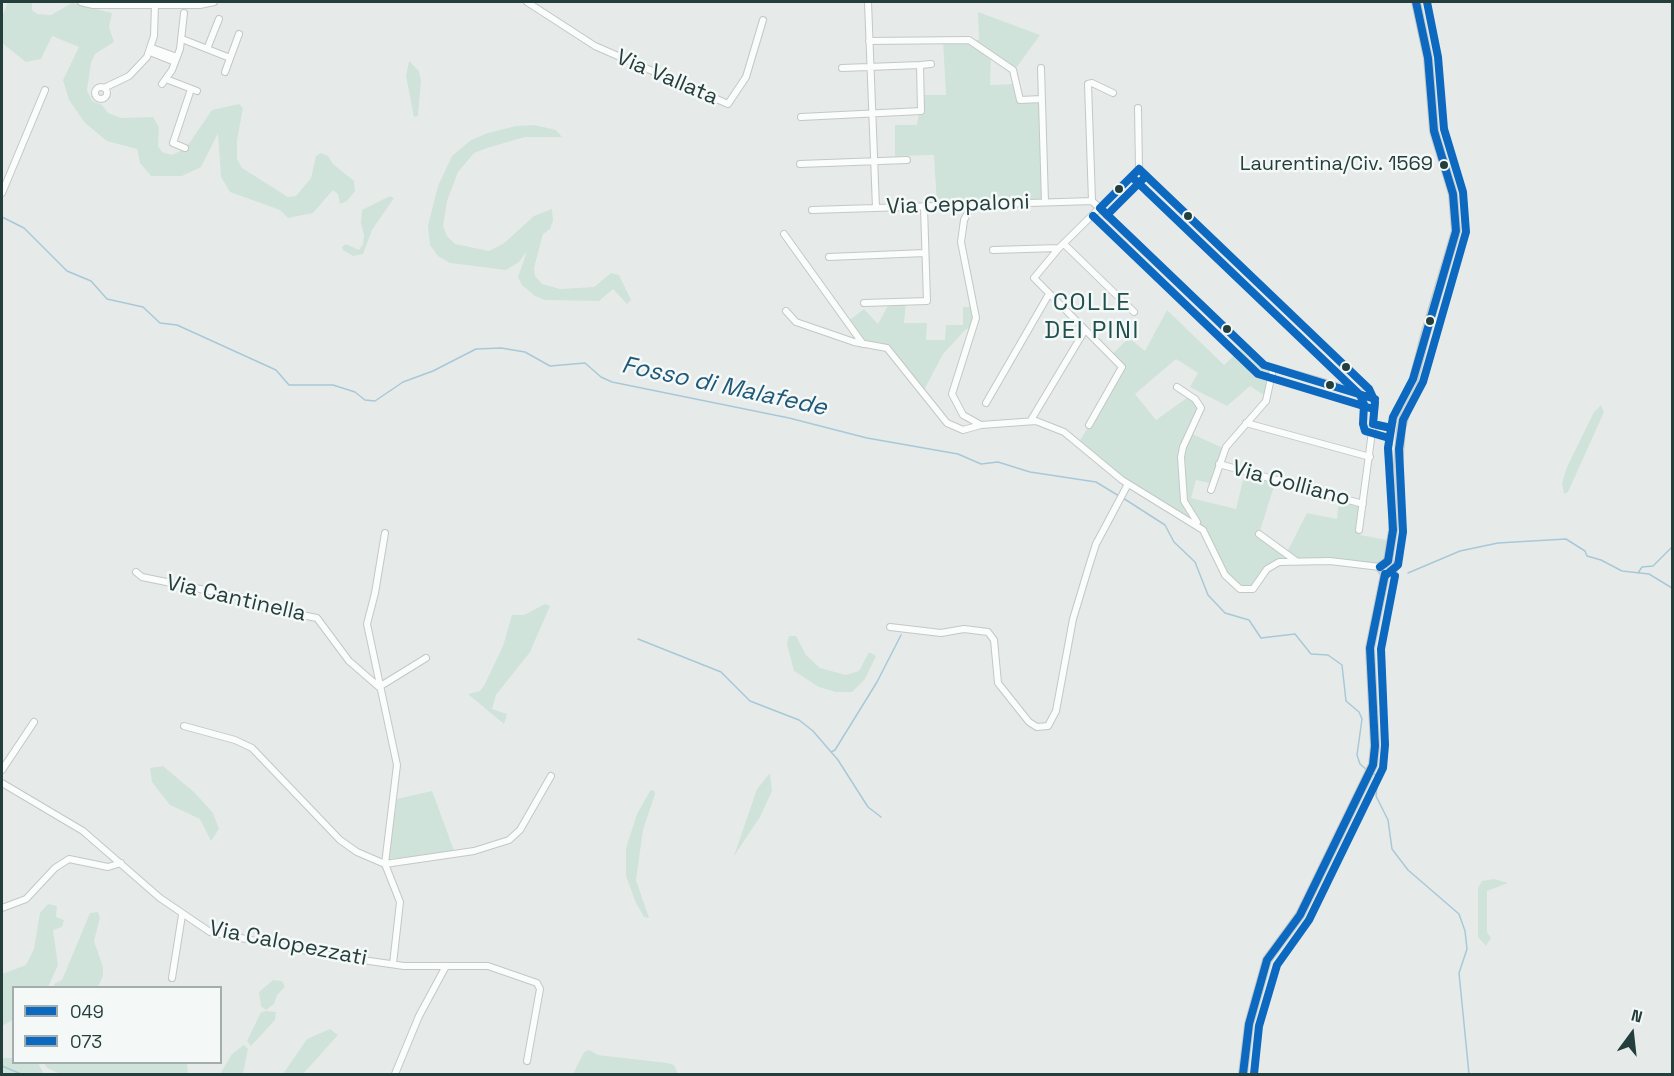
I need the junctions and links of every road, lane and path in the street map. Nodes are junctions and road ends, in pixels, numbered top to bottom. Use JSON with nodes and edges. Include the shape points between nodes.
{"nodes":[{"id":1,"x":81,"y":2,"type":"edge"},
{"id":2,"x":214,"y":2,"type":"edge"},
{"id":3,"x":527,"y":2,"type":"edge"},
{"id":4,"x":868,"y":2,"type":"edge"},
{"id":5,"x":1416,"y":2,"type":"edge"},
{"id":6,"x":154,"y":5,"type":"junction"},
{"id":7,"x":184,"y":14,"type":"dead end"},
{"id":8,"x":219,"y":19,"type":"dead end"},
{"id":9,"x":763,"y":20,"type":"dead end"},
{"id":10,"x":239,"y":34,"type":"dead end"},
{"id":11,"x":182,"y":39,"type":"junction"},
{"id":12,"x":869,"y":41,"type":"junction"},
{"id":13,"x":207,"y":49,"type":"junction"},
{"id":14,"x":151,"y":50,"type":"junction"},
{"id":15,"x":230,"y":58,"type":"junction"},
{"id":16,"x":176,"y":60,"type":"junction"},
{"id":17,"x":931,"y":64,"type":"dead end"},
{"id":18,"x":920,"y":65,"type":"junction"},
{"id":19,"x":870,"y":67,"type":"junction"},
{"id":20,"x":842,"y":68,"type":"dead end"},
{"id":21,"x":1041,"y":68,"type":"dead end"},
{"id":22,"x":225,"y":72,"type":"dead end"},
{"id":23,"x":104,"y":88,"type":"dead end"},
{"id":24,"x":45,"y":90,"type":"dead end"},
{"id":25,"x":1113,"y":93,"type":"dead end"},
{"id":26,"x":1042,"y":99,"type":"junction"},
{"id":27,"x":1138,"y":108,"type":"dead end"},
{"id":28,"x":872,"y":114,"type":"junction"},
{"id":29,"x":801,"y":117,"type":"dead end"},
{"id":30,"x":185,"y":147,"type":"dead end"},
{"id":31,"x":907,"y":160,"type":"dead end"},
{"id":32,"x":875,"y":162,"type":"junction"},
{"id":33,"x":800,"y":165,"type":"dead end"},
{"id":34,"x":1139,"y":169,"type":"junction"},
{"id":35,"x":2,"y":192,"type":"edge"},
{"id":36,"x":1092,"y":201,"type":"junction"},
{"id":37,"x":1045,"y":202,"type":"junction"},
{"id":38,"x":972,"y":205,"type":"junction"},
{"id":39,"x":924,"y":207,"type":"junction"},
{"id":40,"x":876,"y":208,"type":"junction"},
{"id":41,"x":1100,"y":208,"type":"junction"},
{"id":42,"x":812,"y":210,"type":"dead end"},
{"id":43,"x":784,"y":234,"type":"dead end"},
{"id":44,"x":1062,"y":246,"type":"junction"},
{"id":45,"x":993,"y":250,"type":"dead end"},
{"id":46,"x":926,"y":253,"type":"junction"},
{"id":47,"x":829,"y":257,"type":"dead end"},
{"id":48,"x":1049,"y":294,"type":"junction"},
{"id":49,"x":864,"y":303,"type":"dead end"},
{"id":50,"x":786,"y":311,"type":"dead end"},
{"id":51,"x":1134,"y":312,"type":"dead end"},
{"id":52,"x":1084,"y":330,"type":"junction"},
{"id":53,"x":863,"y":344,"type":"junction"},
{"id":54,"x":1273,"y":369,"type":"junction"},
{"id":55,"x":1177,"y":387,"type":"dead end"},
{"id":56,"x":1368,"y":388,"type":"junction"},
{"id":57,"x":1362,"y":393,"type":"junction"},
{"id":58,"x":1375,"y":399,"type":"junction"},
{"id":59,"x":986,"y":403,"type":"dead end"},
{"id":60,"x":1401,"y":410,"type":"junction"},
{"id":61,"x":1031,"y":420,"type":"junction"},
{"id":62,"x":1246,"y":423,"type":"junction"},
{"id":63,"x":981,"y":424,"type":"junction"},
{"id":64,"x":1373,"y":424,"type":"junction"},
{"id":65,"x":1089,"y":425,"type":"dead end"},
{"id":66,"x":1391,"y":428,"type":"junction"},
{"id":67,"x":1370,"y":457,"type":"junction"},
{"id":68,"x":1218,"y":464,"type":"junction"},
{"id":69,"x":1128,"y":484,"type":"junction"},
{"id":70,"x":1211,"y":490,"type":"dead end"},
{"id":71,"x":1394,"y":502,"type":"junction"},
{"id":72,"x":1363,"y":504,"type":"junction"},
{"id":73,"x":1203,"y":530,"type":"junction"},
{"id":74,"x":1359,"y":530,"type":"dead end"},
{"id":75,"x":385,"y":533,"type":"dead end"},
{"id":76,"x":1259,"y":534,"type":"dead end"},
{"id":77,"x":1296,"y":561,"type":"junction"},
{"id":78,"x":1388,"y":561,"type":"junction"},
{"id":79,"x":1383,"y":570,"type":"junction"},
{"id":80,"x":136,"y":572,"type":"dead end"},
{"id":81,"x":890,"y":627,"type":"dead end"},
{"id":82,"x":426,"y":658,"type":"dead end"},
{"id":83,"x":379,"y":687,"type":"junction"},
{"id":84,"x":34,"y":722,"type":"dead end"},
{"id":85,"x":184,"y":726,"type":"dead end"},
{"id":86,"x":2,"y":770,"type":"edge"},
{"id":87,"x":551,"y":776,"type":"dead end"},
{"id":88,"x":2,"y":783,"type":"edge"},
{"id":89,"x":121,"y":863,"type":"junction"},
{"id":90,"x":386,"y":864,"type":"junction"},
{"id":91,"x":2,"y":908,"type":"edge"},
{"id":92,"x":183,"y":915,"type":"junction"},
{"id":93,"x":393,"y":964,"type":"junction"},
{"id":94,"x":446,"y":966,"type":"junction"},
{"id":95,"x":172,"y":978,"type":"dead end"},
{"id":96,"x":526,"y":1061,"type":"dead end"},
{"id":97,"x":395,"y":1074,"type":"edge"},
{"id":98,"x":1243,"y":1074,"type":"edge"}],
"edges":[{"from":1,"to":6,"type":"street"},
{"from":2,"to":6,"type":"street"},
{"from":3,"to":9,"type":"street","name":"Via Vallata","via":[[595,46],[728,104],[746,77]]},
{"from":4,"to":12,"type":"street"},
{"from":5,"to":60,"type":"main road","via":[[1429,64],[1434,131],[1453,194],[1456,221],[1453,247]]},
{"from":6,"to":14,"type":"street"},
{"from":7,"to":11,"type":"street"},
{"from":8,"to":13,"type":"street"},
{"from":10,"to":15,"type":"street"},
{"from":11,"to":13,"type":"street"},
{"from":11,"to":16,"type":"street"},
{"from":12,"to":19,"type":"street"},
{"from":12,"to":26,"type":"street","via":[[969,40],[1014,71],[1020,100]]},
{"from":13,"to":15,"type":"street"},
{"from":14,"to":16,"type":"street"},
{"from":14,"to":23,"type":"street","via":[[129,76]]},
{"from":15,"to":22,"type":"street"},
{"from":16,"to":30,"type":"street","via":[[164,81],[194,90],[173,143]]},
{"from":17,"to":18,"type":"street"},
{"from":18,"to":19,"type":"street"},
{"from":18,"to":28,"type":"street","via":[[921,111]]},
{"from":19,"to":20,"type":"street"},
{"from":19,"to":28,"type":"street"},
{"from":21,"to":26,"type":"street"},
{"from":24,"to":35,"type":"street"},
{"from":25,"to":36,"type":"street","via":[[1088,84]]},
{"from":26,"to":37,"type":"street"},
{"from":27,"to":34,"type":"street"},
{"from":28,"to":29,"type":"street"},
{"from":28,"to":32,"type":"street"},
{"from":31,"to":32,"type":"street"},
{"from":32,"to":33,"type":"street"},
{"from":32,"to":40,"type":"street"},
{"from":34,"to":41,"type":"street"},
{"from":34,"to":56,"type":"street"},
{"from":36,"to":37,"type":"street","name":"Via Ceppaloni"},
{"from":36,"to":41,"type":"street"},
{"from":37,"to":38,"type":"street","name":"Via Ceppaloni"},
{"from":38,"to":39,"type":"street","name":"Via Ceppaloni"},
{"from":38,"to":63,"type":"street","via":[[964,220],[961,242],[976,318],[952,396],[961,414]]},
{"from":39,"to":40,"type":"street","name":"Via Ceppaloni"},
{"from":39,"to":46,"type":"street"},
{"from":40,"to":42,"type":"street","name":"Via Ceppaloni"},
{"from":41,"to":44,"type":"street"},
{"from":41,"to":54,"type":"street","via":[[1247,351]]},
{"from":43,"to":53,"type":"street"},
{"from":44,"to":45,"type":"street"},
{"from":44,"to":48,"type":"street","via":[[1034,278]]},
{"from":44,"to":51,"type":"street"},
{"from":46,"to":47,"type":"street"},
{"from":46,"to":49,"type":"street","via":[[927,301]]},
{"from":48,"to":52,"type":"street"},
{"from":48,"to":59,"type":"street"},
{"from":50,"to":53,"type":"street","via":[[796,322]]},
{"from":52,"to":61,"type":"street"},
{"from":52,"to":65,"type":"street","via":[[1122,368]]},
{"from":53,"to":63,"type":"street","via":[[888,349],[947,423],[962,430]]},
{"from":54,"to":57,"type":"street"},
{"from":54,"to":62,"type":"street","via":[[1266,402]]},
{"from":55,"to":73,"type":"street","via":[[1193,397],[1200,408],[1181,461],[1185,505]]},
{"from":56,"to":57,"type":"street"},
{"from":56,"to":58,"type":"street"},
{"from":57,"to":58,"type":"street"},
{"from":58,"to":64,"type":"street"},
{"from":60,"to":66,"type":"street"},
{"from":60,"to":71,"type":"main road"},
{"from":61,"to":63,"type":"street"},
{"from":61,"to":69,"type":"street","via":[[1064,432]]},
{"from":62,"to":67,"type":"street"},
{"from":62,"to":68,"type":"street","via":[[1229,442]]},
{"from":64,"to":66,"type":"street"},
{"from":64,"to":67,"type":"street"},
{"from":66,"to":71,"type":"street","via":[[1388,448]]},
{"from":67,"to":72,"type":"street"},
{"from":68,"to":70,"type":"street"},
{"from":68,"to":72,"type":"street","name":"Via Colliano"},
{"from":69,"to":73,"type":"street"},
{"from":69,"to":81,"type":"street","via":[[1096,544],[1080,591],[1056,711],[1048,726],[1040,728],[1030,723],[998,683],[994,641],[988,632],[962,629],[929,633]]},
{"from":71,"to":78,"type":"main road"},
{"from":72,"to":74,"type":"street"},
{"from":73,"to":77,"type":"street","via":[[1224,573],[1240,590],[1253,589],[1275,563]]},
{"from":75,"to":83,"type":"street","via":[[367,622]]},
{"from":76,"to":77,"type":"street"},
{"from":77,"to":79,"type":"street","via":[[1337,561]]},
{"from":78,"to":79,"type":"main road"},
{"from":78,"to":79,"type":"main road","via":[[1393,569]]},
{"from":79,"to":98,"type":"main road","via":[[1370,642],[1375,746],[1370,772],[1300,915],[1267,960],[1249,1024]]},
{"from":80,"to":83,"type":"street","name":"Via Cantinella","via":[[142,577],[317,618],[346,658]]},
{"from":82,"to":83,"type":"street"},
{"from":83,"to":90,"type":"street","via":[[397,765]]},
{"from":84,"to":86,"type":"street"},
{"from":85,"to":90,"type":"street","via":[[252,748],[340,840]]},
{"from":87,"to":90,"type":"street","via":[[520,830],[509,840],[474,851]]},
{"from":88,"to":89,"type":"street","name":"Via Calopezzati","via":[[79,828]]},
{"from":89,"to":91,"type":"street","via":[[108,867],[69,859],[26,899]]},
{"from":89,"to":92,"type":"street","name":"Via Calopezzati"},
{"from":90,"to":93,"type":"street","via":[[400,902]]},
{"from":92,"to":93,"type":"street","name":"Via Calopezzati","via":[[216,933]]},
{"from":92,"to":95,"type":"street"},
{"from":93,"to":94,"type":"street","name":"Via Calopezzati"},
{"from":94,"to":96,"type":"street","name":"Via Calopezzati","via":[[488,966],[539,984]]},
{"from":94,"to":97,"type":"street","via":[[419,1016]]}]}
